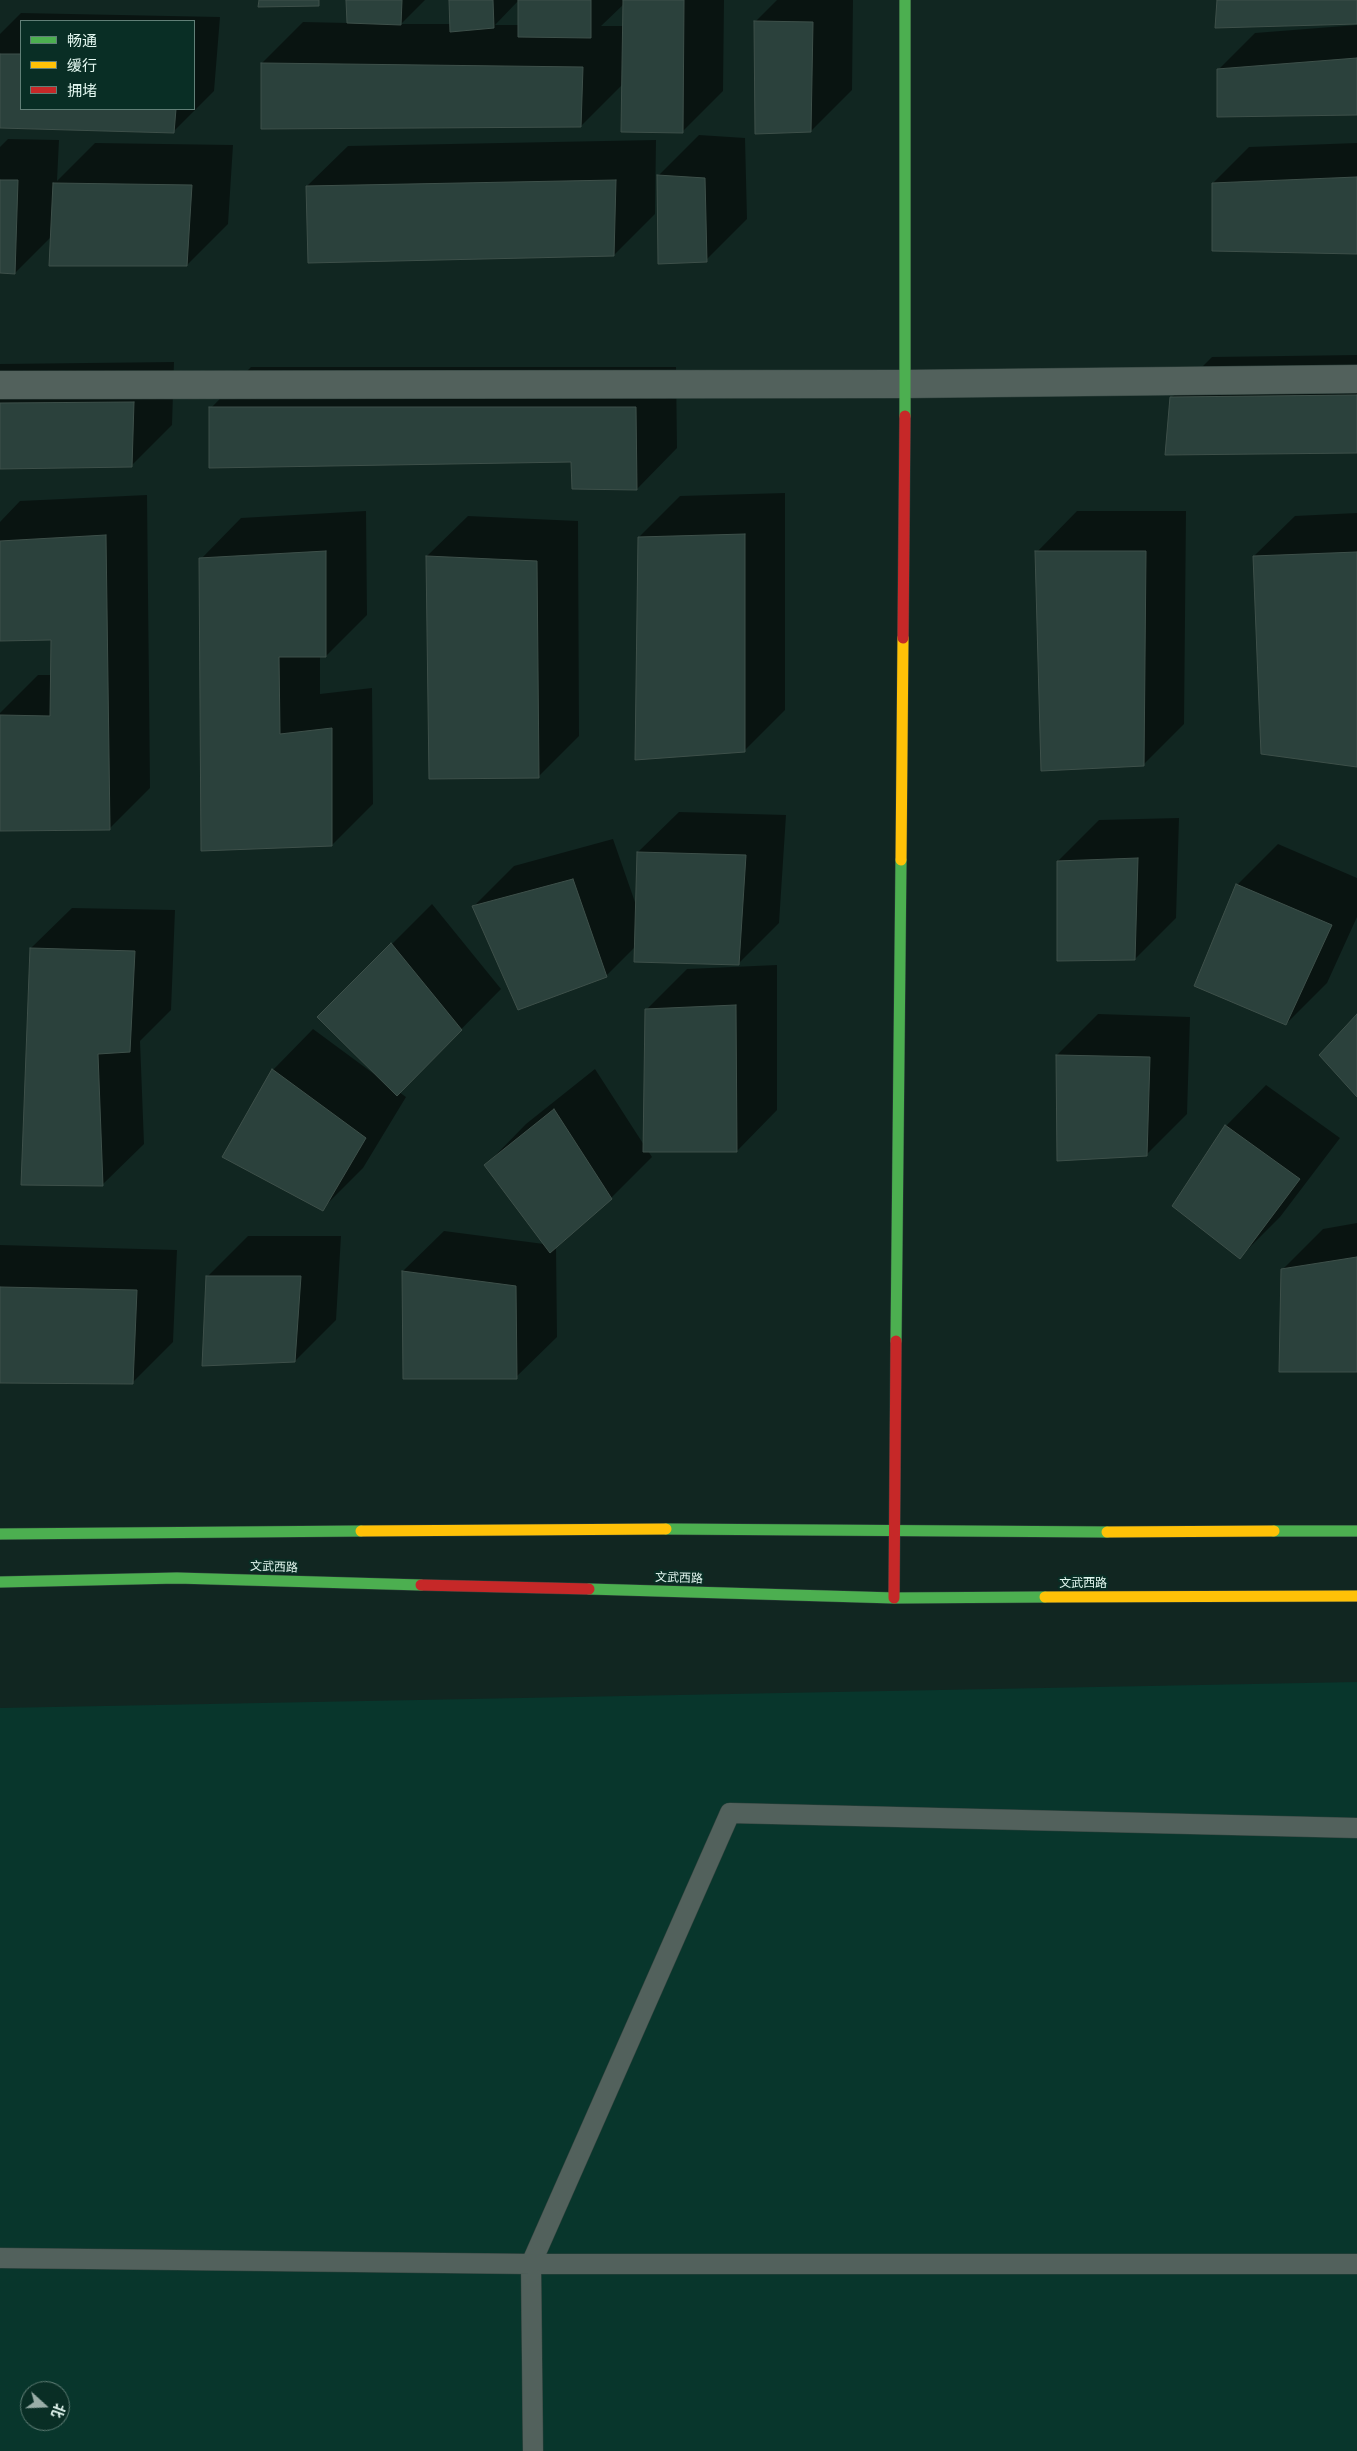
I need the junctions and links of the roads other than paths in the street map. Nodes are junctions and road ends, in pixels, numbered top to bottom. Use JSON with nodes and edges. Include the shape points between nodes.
{"nodes":[{"id":1,"x":904,"y":0,"type":"edge"},
{"id":2,"x":1357,"y":378,"type":"edge"},
{"id":3,"x":905,"y":384,"type":"junction"},
{"id":4,"x":0,"y":385,"type":"edge"},
{"id":5,"x":1357,"y":1531,"type":"edge"},
{"id":6,"x":0,"y":1534,"type":"edge"},
{"id":7,"x":0,"y":1582,"type":"edge"},
{"id":8,"x":1357,"y":1596,"type":"edge"},
{"id":9,"x":894,"y":1598,"type":"junction"},
{"id":10,"x":1357,"y":1828,"type":"edge"},
{"id":11,"x":0,"y":2258,"type":"edge"},
{"id":12,"x":532,"y":2264,"type":"junction"},
{"id":13,"x":1357,"y":2264,"type":"edge"},
{"id":14,"x":533,"y":2451,"type":"edge"}],
"edges":[{"from":1,"to":3,"type":"street"},
{"from":2,"to":3,"type":"street"},
{"from":3,"to":4,"type":"street"},
{"from":3,"to":9,"type":"street"},
{"from":5,"to":6,"type":"street","via":[[934,1532],[737,1528]]},
{"from":7,"to":9,"type":"street","name":"文武西路","via":[[177,1578]]},
{"from":8,"to":9,"type":"street","name":"文武西路"},
{"from":10,"to":12,"type":"lane","via":[[730,1813]]},
{"from":11,"to":12,"type":"lane"},
{"from":12,"to":13,"type":"lane"},
{"from":12,"to":14,"type":"lane"}]}
